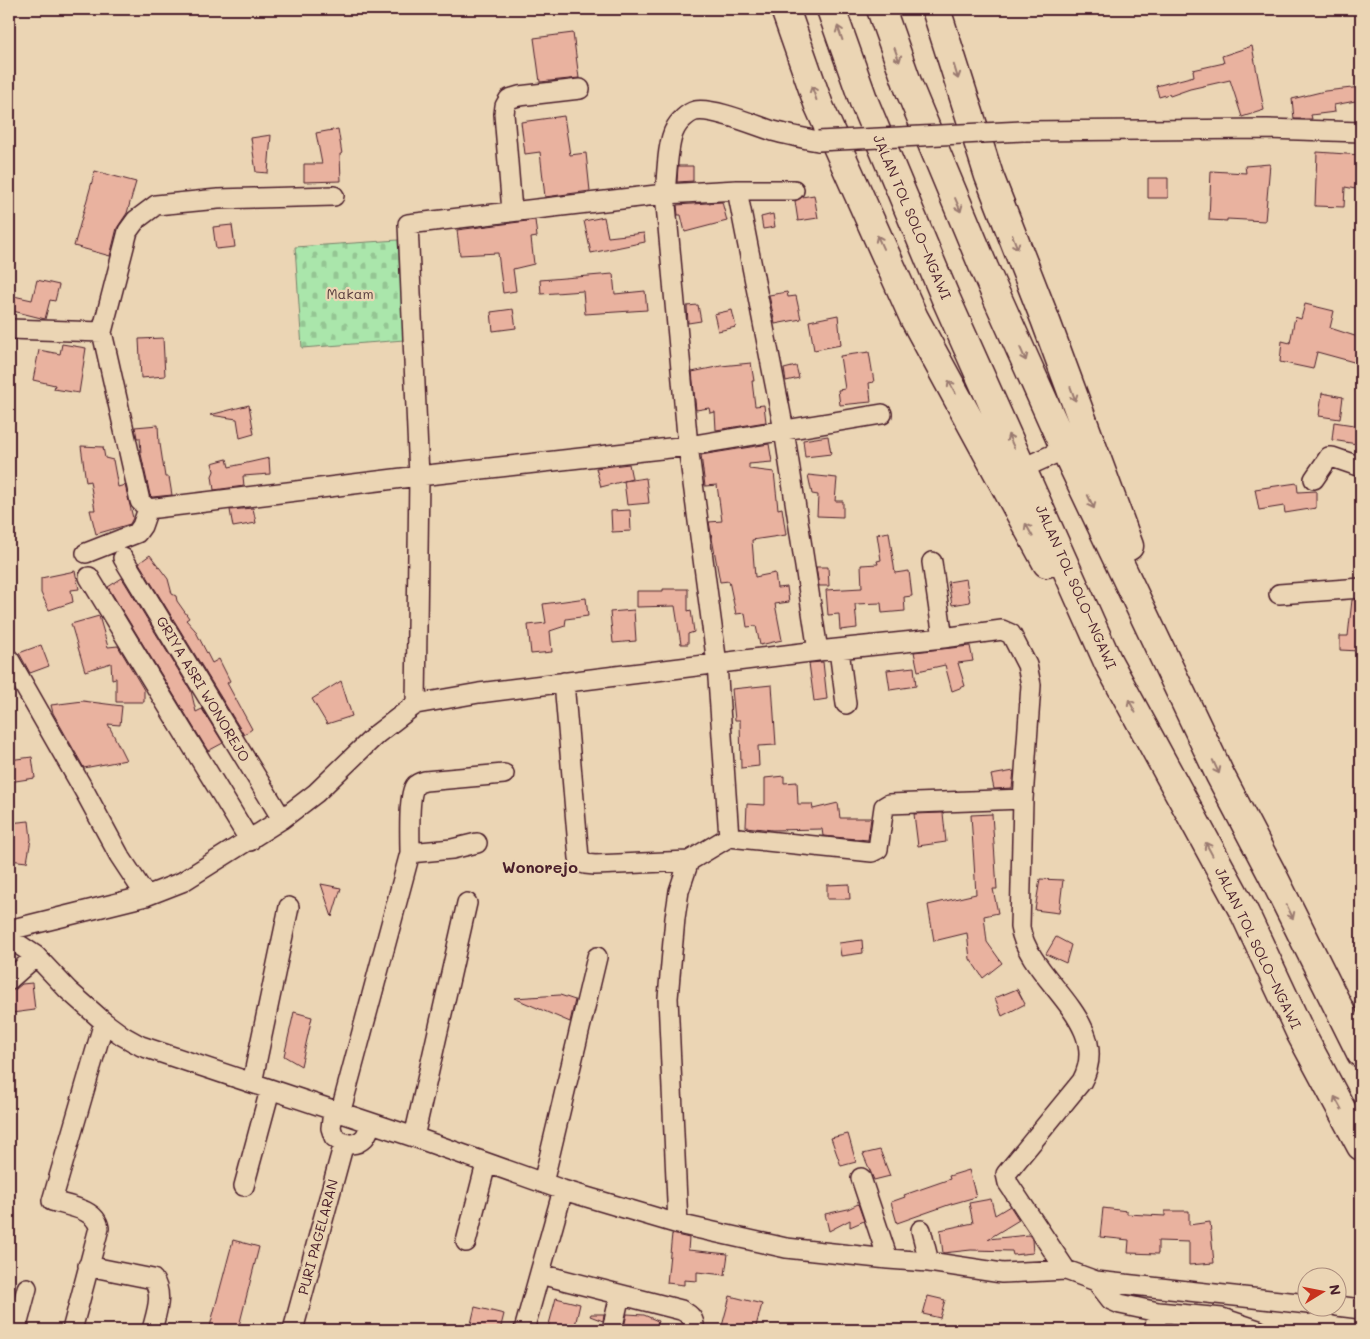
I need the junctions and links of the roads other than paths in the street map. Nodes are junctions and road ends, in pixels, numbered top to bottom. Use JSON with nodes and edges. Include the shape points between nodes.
{"nodes":[{"id":1,"x":785,"y":9,"type":"edge"},
{"id":2,"x":831,"y":9,"type":"edge"},
{"id":3,"x":881,"y":9,"type":"edge"},
{"id":4,"x":936,"y":9,"type":"edge"},
{"id":5,"x":580,"y":89,"type":"dead end"},
{"id":6,"x":1361,"y":132,"type":"edge"},
{"id":7,"x":737,"y":190,"type":"junction"},
{"id":8,"x":794,"y":190,"type":"dead end"},
{"id":9,"x":664,"y":194,"type":"junction"},
{"id":10,"x":334,"y":196,"type":"dead end"},
{"id":11,"x":512,"y":211,"type":"junction"},
{"id":12,"x":9,"y":329,"type":"edge"},
{"id":13,"x":102,"y":332,"type":"junction"},
{"id":14,"x":882,"y":414,"type":"dead end"},
{"id":15,"x":784,"y":430,"type":"junction"},
{"id":16,"x":688,"y":446,"type":"junction"},
{"id":17,"x":1065,"y":449,"type":"junction"},
{"id":18,"x":1361,"y":467,"type":"edge"},
{"id":19,"x":1023,"y":468,"type":"junction"},
{"id":20,"x":419,"y":476,"type":"junction"},
{"id":21,"x":1314,"y":479,"type":"dead end"},
{"id":22,"x":148,"y":509,"type":"junction"},
{"id":23,"x":86,"y":553,"type":"dead end"},
{"id":24,"x":123,"y":558,"type":"dead end"},
{"id":25,"x":932,"y":562,"type":"dead end"},
{"id":26,"x":89,"y":577,"type":"dead end"},
{"id":27,"x":1361,"y":588,"type":"edge"},
{"id":28,"x":1279,"y":594,"type":"dead end"},
{"id":29,"x":943,"y":638,"type":"junction"},
{"id":30,"x":839,"y":650,"type":"junction"},
{"id":31,"x":818,"y":651,"type":"junction"},
{"id":32,"x":9,"y":659,"type":"edge"},
{"id":33,"x":1108,"y":662,"type":"junction"},
{"id":34,"x":717,"y":664,"type":"junction"},
{"id":35,"x":564,"y":682,"type":"junction"},
{"id":36,"x":416,"y":704,"type":"junction"},
{"id":37,"x":846,"y":704,"type":"dead end"},
{"id":38,"x":1195,"y":723,"type":"junction"},
{"id":39,"x":504,"y":774,"type":"dead end"},
{"id":40,"x":1023,"y":799,"type":"junction"},
{"id":41,"x":282,"y":819,"type":"junction"},
{"id":42,"x":729,"y":837,"type":"junction"},
{"id":43,"x":250,"y":841,"type":"junction"},
{"id":44,"x":477,"y":843,"type":"dead end"},
{"id":45,"x":410,"y":853,"type":"junction"},
{"id":46,"x":689,"y":861,"type":"junction"},
{"id":47,"x":146,"y":896,"type":"junction"},
{"id":48,"x":467,"y":903,"type":"dead end"},
{"id":49,"x":289,"y":907,"type":"dead end"},
{"id":50,"x":9,"y":930,"type":"edge"},
{"id":51,"x":9,"y":938,"type":"edge"},
{"id":52,"x":36,"y":956,"type":"junction"},
{"id":53,"x":597,"y":957,"type":"dead end"},
{"id":54,"x":9,"y":980,"type":"edge"},
{"id":55,"x":104,"y":1022,"type":"junction"},
{"id":56,"x":1361,"y":1053,"type":"edge"},
{"id":57,"x":252,"y":1083,"type":"junction"},
{"id":58,"x":270,"y":1090,"type":"junction"},
{"id":59,"x":336,"y":1112,"type":"junction"},
{"id":60,"x":372,"y":1124,"type":"junction"},
{"id":61,"x":414,"y":1137,"type":"junction"},
{"id":62,"x":344,"y":1143,"type":"junction"},
{"id":63,"x":1361,"y":1146,"type":"edge"},
{"id":64,"x":486,"y":1164,"type":"junction"},
{"id":65,"x":861,"y":1178,"type":"dead end"},
{"id":66,"x":543,"y":1183,"type":"junction"},
{"id":67,"x":244,"y":1186,"type":"dead end"},
{"id":68,"x":563,"y":1190,"type":"junction"},
{"id":69,"x":678,"y":1224,"type":"junction"},
{"id":70,"x":921,"y":1230,"type":"dead end"},
{"id":71,"x":466,"y":1242,"type":"dead end"},
{"id":72,"x":888,"y":1260,"type":"junction"},
{"id":73,"x":929,"y":1262,"type":"junction"},
{"id":74,"x":88,"y":1266,"type":"junction"},
{"id":75,"x":1066,"y":1270,"type":"junction"},
{"id":76,"x":540,"y":1274,"type":"junction"},
{"id":77,"x":1096,"y":1281,"type":"junction"},
{"id":78,"x":27,"y":1288,"type":"dead end"},
{"id":79,"x":620,"y":1295,"type":"junction"},
{"id":80,"x":1298,"y":1303,"type":"edge"},
{"id":81,"x":1348,"y":1307,"type":"edge"},
{"id":82,"x":1361,"y":1308,"type":"edge"},
{"id":83,"x":1158,"y":1312,"type":"junction"},
{"id":84,"x":16,"y":1330,"type":"edge"},
{"id":85,"x":72,"y":1330,"type":"edge"},
{"id":86,"x":152,"y":1330,"type":"edge"},
{"id":87,"x":293,"y":1330,"type":"edge"},
{"id":88,"x":524,"y":1330,"type":"edge"},
{"id":89,"x":612,"y":1330,"type":"edge"},
{"id":90,"x":694,"y":1330,"type":"edge"},
{"id":91,"x":1154,"y":1330,"type":"edge"},
{"id":92,"x":1258,"y":1330,"type":"edge"}],
"edges":[{"from":33,"to":1,"type":"highway","one_way":true,"via":[[1064,595],[914,318],[819,106]]},
{"from":19,"to":2,"type":"highway","name":"JALAN TOL SOLO–NGAWI","one_way":true,"via":[[946,299],[864,102]]},
{"from":3,"to":17,"type":"highway","one_way":true,"via":[[909,88],[984,268]]},
{"from":4,"to":38,"type":"highway","one_way":true,"via":[[989,176]]},
{"from":5,"to":11,"type":"street","via":[[519,96],[509,99],[505,106]]},
{"from":6,"to":9,"type":"street","bridge":true,"via":[[1023,130],[818,141],[794,137],[720,112],[695,111],[675,128]]},
{"from":7,"to":8,"type":"street"},
{"from":7,"to":9,"type":"street"},
{"from":7,"to":15,"type":"street"},
{"from":9,"to":11,"type":"street"},
{"from":9,"to":16,"type":"street"},
{"from":10,"to":13,"type":"street","via":[[218,199],[156,205],[136,220],[128,231]]},
{"from":11,"to":20,"type":"street","via":[[408,224]]},
{"from":12,"to":13,"type":"street"},
{"from":13,"to":22,"type":"street","via":[[140,502]]},
{"from":14,"to":15,"type":"street"},
{"from":15,"to":16,"type":"street"},
{"from":15,"to":31,"type":"street"},
{"from":16,"to":20,"type":"street"},
{"from":16,"to":34,"type":"street"},
{"from":17,"to":19,"type":"street"},
{"from":17,"to":38,"type":"highway","one_way":true},
{"from":18,"to":21,"type":"street","via":[[1329,457]]},
{"from":19,"to":33,"type":"highway","name":"JALAN TOL SOLO–NGAWI"},
{"from":20,"to":22,"type":"street"},
{"from":20,"to":36,"type":"street"},
{"from":22,"to":23,"type":"street","via":[[137,533]]},
{"from":24,"to":41,"type":"street","name":"GRIYA ASRI WONOREJO"},
{"from":25,"to":29,"type":"street"},
{"from":26,"to":43,"type":"street"},
{"from":27,"to":28,"type":"street"},
{"from":29,"to":30,"type":"street"},
{"from":29,"to":40,"type":"street","via":[[1006,631],[1011,634],[1027,665],[1031,700]]},
{"from":30,"to":31,"type":"street"},
{"from":30,"to":37,"type":"street"},
{"from":31,"to":34,"type":"street"},
{"from":32,"to":47,"type":"street","via":[[119,855]]},
{"from":63,"to":33,"type":"highway","name":"JALAN TOL SOLO–NGAWI","one_way":true,"via":[[1301,1034],[1245,914]]},
{"from":34,"to":35,"type":"street"},
{"from":34,"to":42,"type":"street"},
{"from":35,"to":36,"type":"street"},
{"from":35,"to":46,"type":"street","via":[[580,858],[584,864]]},
{"from":36,"to":41,"type":"street","via":[[377,734],[316,793]]},
{"from":38,"to":56,"type":"highway","one_way":true},
{"from":39,"to":45,"type":"street","via":[[418,784],[411,796]]},
{"from":40,"to":42,"type":"street","via":[[889,804],[884,807],[878,849],[872,852]]},
{"from":40,"to":75,"type":"street","via":[[1022,937],[1030,954],[1084,1029],[1090,1057],[1082,1081],[1006,1176]]},
{"from":41,"to":43,"type":"street"},
{"from":42,"to":46,"type":"street"},
{"from":43,"to":47,"type":"street","via":[[182,882]]},
{"from":44,"to":45,"type":"street"},
{"from":45,"to":59,"type":"street"},
{"from":46,"to":69,"type":"street","via":[[679,891],[668,998]]},
{"from":47,"to":50,"type":"street"},
{"from":48,"to":61,"type":"street"},
{"from":49,"to":57,"type":"street"},
{"from":51,"to":52,"type":"street"},
{"from":52,"to":54,"type":"street"},
{"from":52,"to":55,"type":"street"},
{"from":53,"to":66,"type":"street"},
{"from":55,"to":57,"type":"street","via":[[141,1046]]},
{"from":55,"to":74,"type":"street","via":[[52,1201],[89,1213],[98,1221]]},
{"from":57,"to":58,"type":"street"},
{"from":58,"to":59,"type":"street"},
{"from":58,"to":67,"type":"street"},
{"from":59,"to":60,"type":"street"},
{"from":59,"to":62,"type":"street","via":[[332,1128],[334,1137]]},
{"from":60,"to":61,"type":"street"},
{"from":60,"to":62,"type":"street","via":[[364,1138],[356,1143]]},
{"from":61,"to":64,"type":"street"},
{"from":62,"to":87,"type":"street","name":"PURI PAGELARAN"},
{"from":64,"to":66,"type":"street"},
{"from":64,"to":71,"type":"street"},
{"from":65,"to":72,"type":"street"},
{"from":66,"to":68,"type":"street"},
{"from":68,"to":69,"type":"street"},
{"from":68,"to":76,"type":"street"},
{"from":69,"to":72,"type":"street","via":[[786,1248]]},
{"from":70,"to":73,"type":"street"},
{"from":72,"to":73,"type":"street"},
{"from":73,"to":75,"type":"street","via":[[1002,1272]]},
{"from":74,"to":85,"type":"street"},
{"from":74,"to":86,"type":"street","via":[[153,1279],[160,1294]]},
{"from":75,"to":77,"type":"street"},
{"from":76,"to":79,"type":"street"},
{"from":76,"to":88,"type":"street"},
{"from":77,"to":80,"type":"street"},
{"from":77,"to":83,"type":"street","via":[[1111,1300]]},
{"from":78,"to":84,"type":"street"},
{"from":79,"to":89,"type":"street"},
{"from":79,"to":90,"type":"street","via":[[690,1314]]},
{"from":81,"to":82,"type":"street"},
{"from":83,"to":91,"type":"street"},
{"from":83,"to":92,"type":"street","via":[[1222,1318]]}]}
